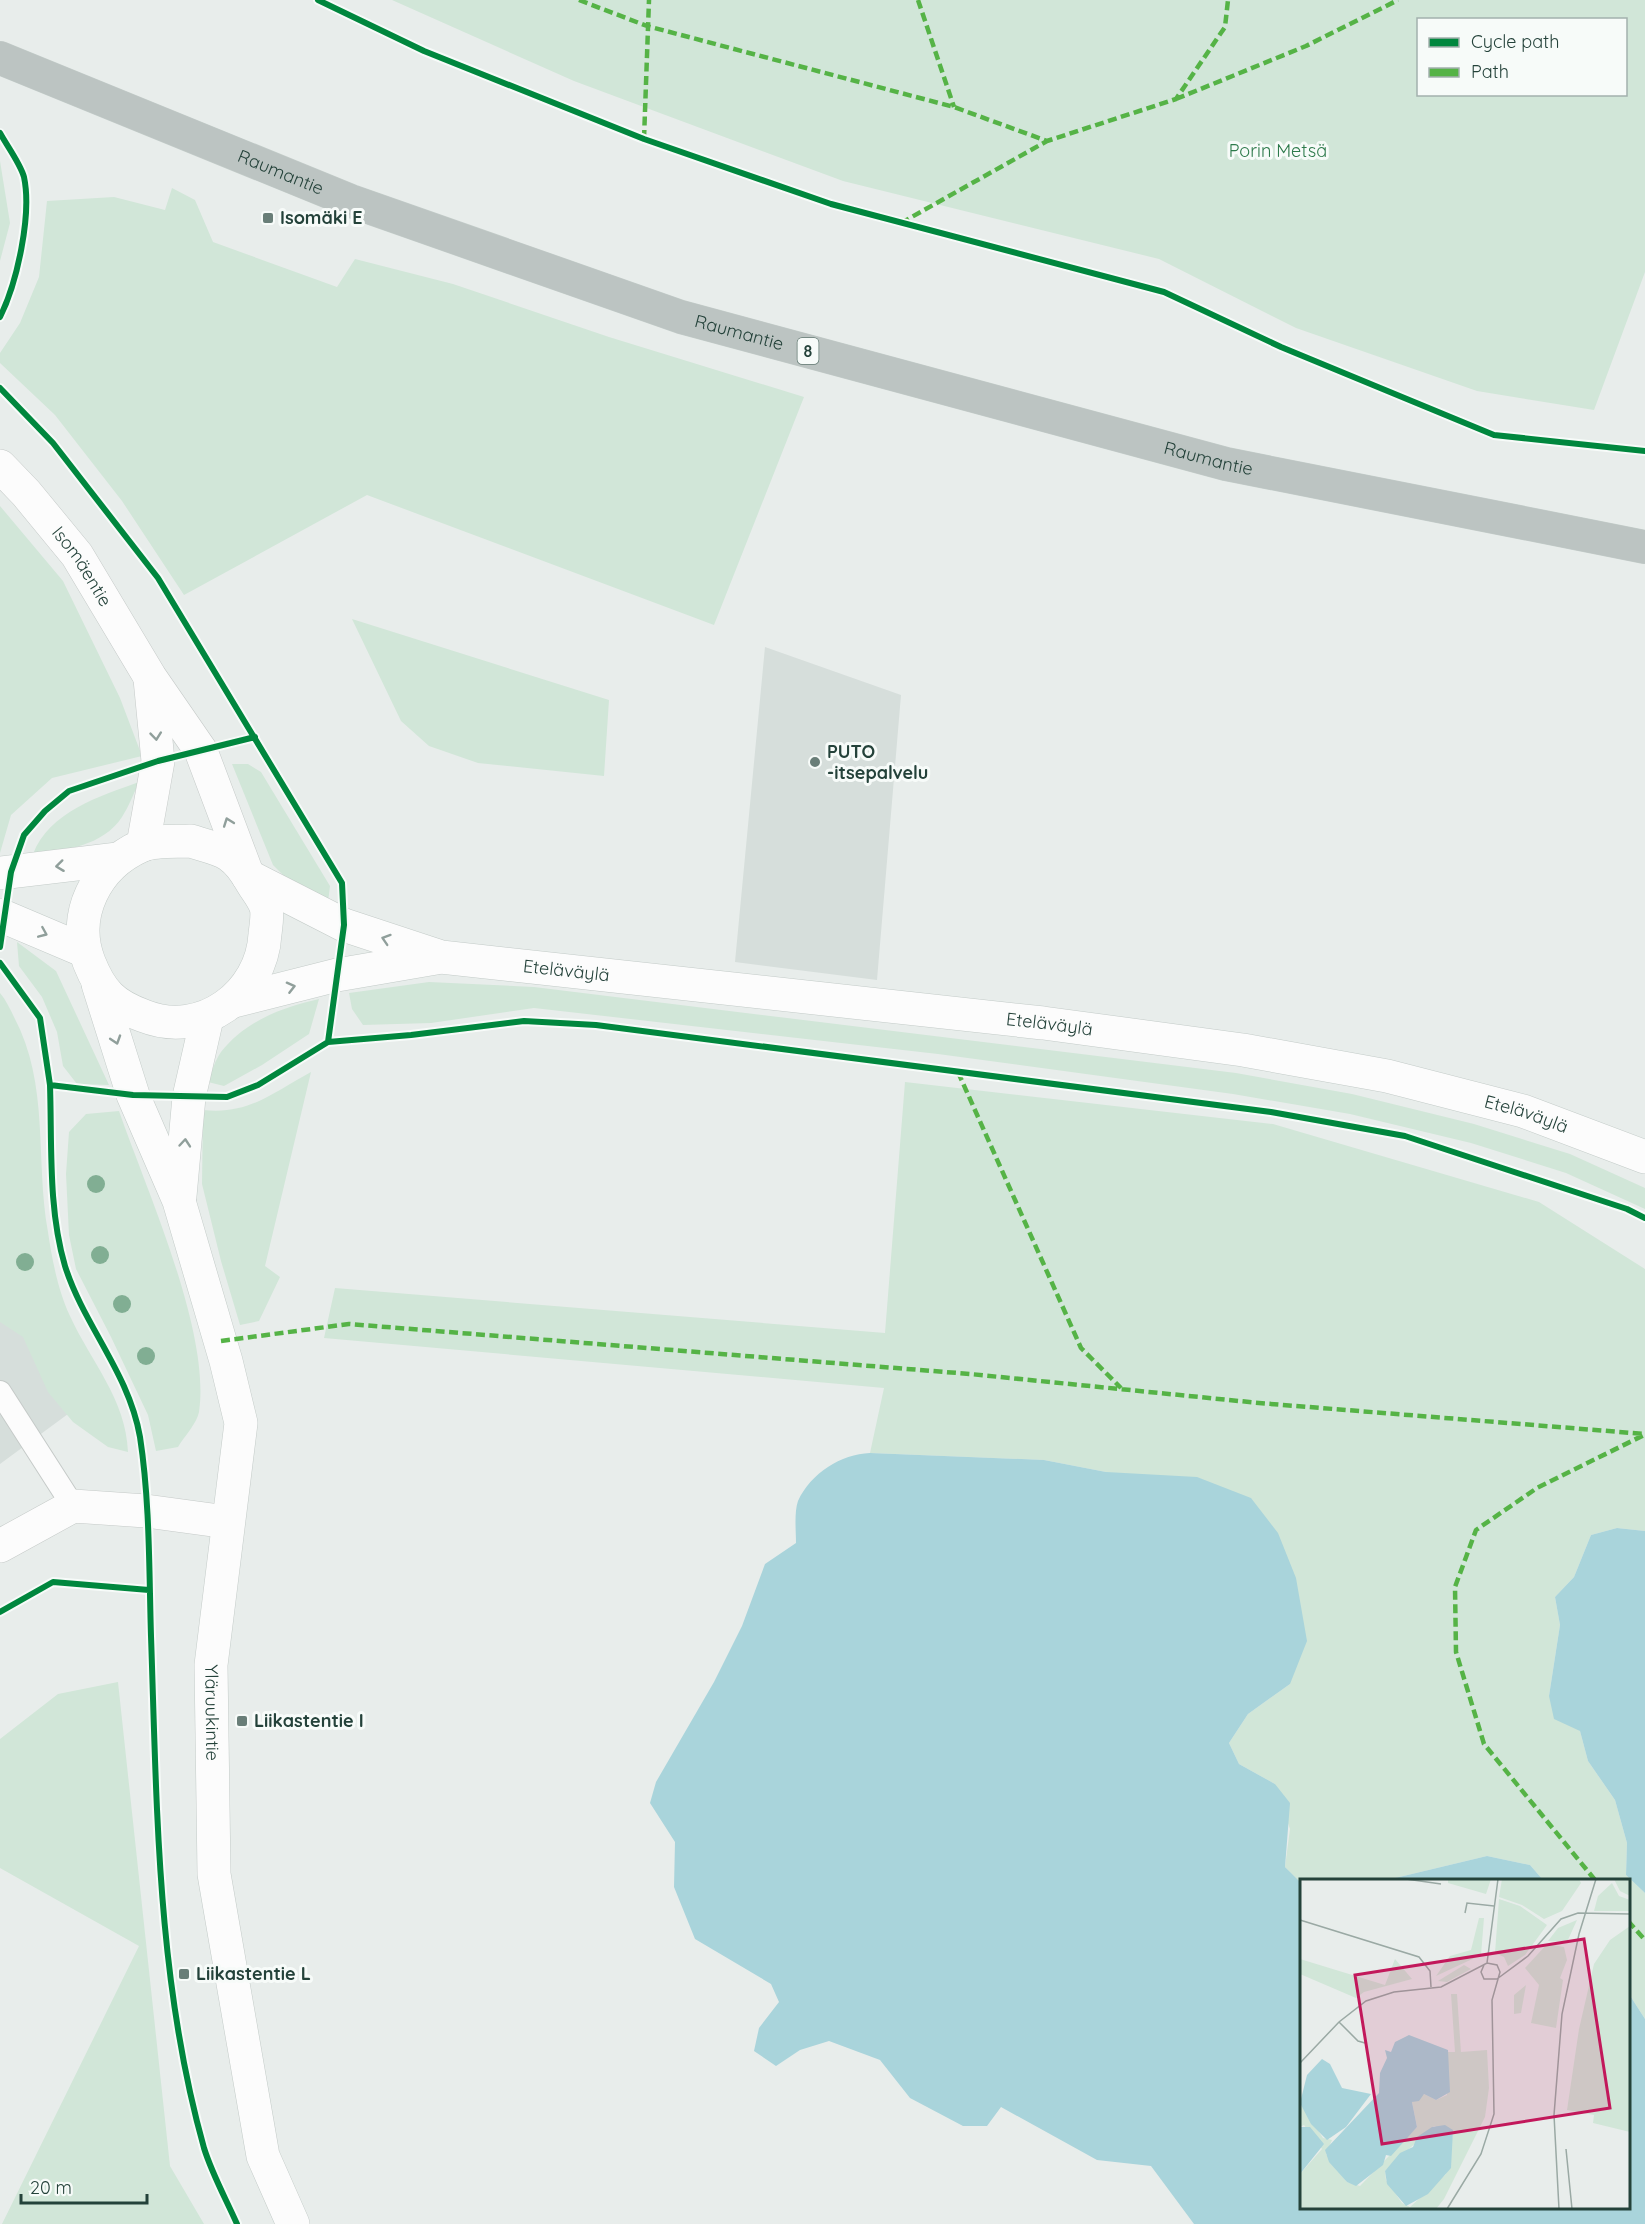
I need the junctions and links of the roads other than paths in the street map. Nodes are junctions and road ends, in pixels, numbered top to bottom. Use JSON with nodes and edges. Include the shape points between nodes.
{"nodes":[{"id":1,"x":0,"y":58,"type":"edge"},
{"id":2,"x":0,"y":466,"type":"edge"},
{"id":3,"x":1645,"y":547,"type":"edge"},
{"id":4,"x":150,"y":677,"type":"junction"},
{"id":5,"x":131,"y":852,"type":"junction"},
{"id":6,"x":0,"y":873,"type":"edge"},
{"id":7,"x":248,"y":876,"type":"junction"},
{"id":8,"x":0,"y":915,"type":"edge"},
{"id":9,"x":85,"y":951,"type":"junction"},
{"id":10,"x":441,"y":957,"type":"junction"},
{"id":11,"x":98,"y":984,"type":"junction"},
{"id":12,"x":220,"y":1009,"type":"junction"},
{"id":13,"x":1645,"y":1157,"type":"edge"},
{"id":14,"x":179,"y":1201,"type":"junction"},
{"id":15,"x":0,"y":1392,"type":"edge"},
{"id":16,"x":73,"y":1506,"type":"junction"},
{"id":17,"x":227,"y":1522,"type":"junction"},
{"id":18,"x":0,"y":1546,"type":"edge"},
{"id":19,"x":293,"y":2224,"type":"edge"}],
"edges":[{"from":1,"to":3,"type":"highway","name":"Raumantie","number":"8","via":[[351,201],[681,316],[1226,464]]},
{"from":2,"to":4,"type":"main road","name":"Isomäentie","via":[[77,555]]},
{"from":4,"to":5,"type":"main road","name":"Isomäentie","one_way":true,"via":[[158,761]]},
{"from":7,"to":4,"type":"main road","name":"Isomäentie","one_way":true,"via":[[201,751]]},
{"from":5,"to":6,"type":"main road","one_way":true},
{"from":5,"to":7,"type":"main road","via":[[191,841],[229,855]]},
{"from":5,"to":9,"type":"main road","via":[[90,892],[83,923]]},
{"from":10,"to":7,"type":"main road","name":"Eteläväylä","one_way":true,"via":[[344,926]]},
{"from":7,"to":12,"type":"main road","via":[[267,908],[265,948],[254,977]]},
{"from":8,"to":9,"type":"main road","one_way":true},
{"from":9,"to":11,"type":"main road"},
{"from":12,"to":10,"type":"main road","name":"Eteläväylä","one_way":true,"via":[[337,975]]},
{"from":10,"to":13,"type":"main road","name":"Eteläväylä","via":[[1043,1023],[1243,1050],[1388,1076],[1512,1108]]},
{"from":11,"to":12,"type":"main road","via":[[121,1007],[159,1022],[176,1023]]},
{"from":11,"to":14,"type":"main road","name":"Yläruukintie","one_way":true,"via":[[133,1095]]},
{"from":14,"to":12,"type":"main road","name":"Yläruukintie","one_way":true,"via":[[189,1097]]},
{"from":14,"to":17,"type":"main road","name":"Yläruukintie","via":[[224,1351],[241,1424]]},
{"from":15,"to":16,"type":"lane"},
{"from":16,"to":17,"type":"main road"},
{"from":16,"to":18,"type":"main road"},
{"from":17,"to":19,"type":"main road","name":"Yläruukintie","via":[[211,1665],[214,1874],[263,2156]]}]}
